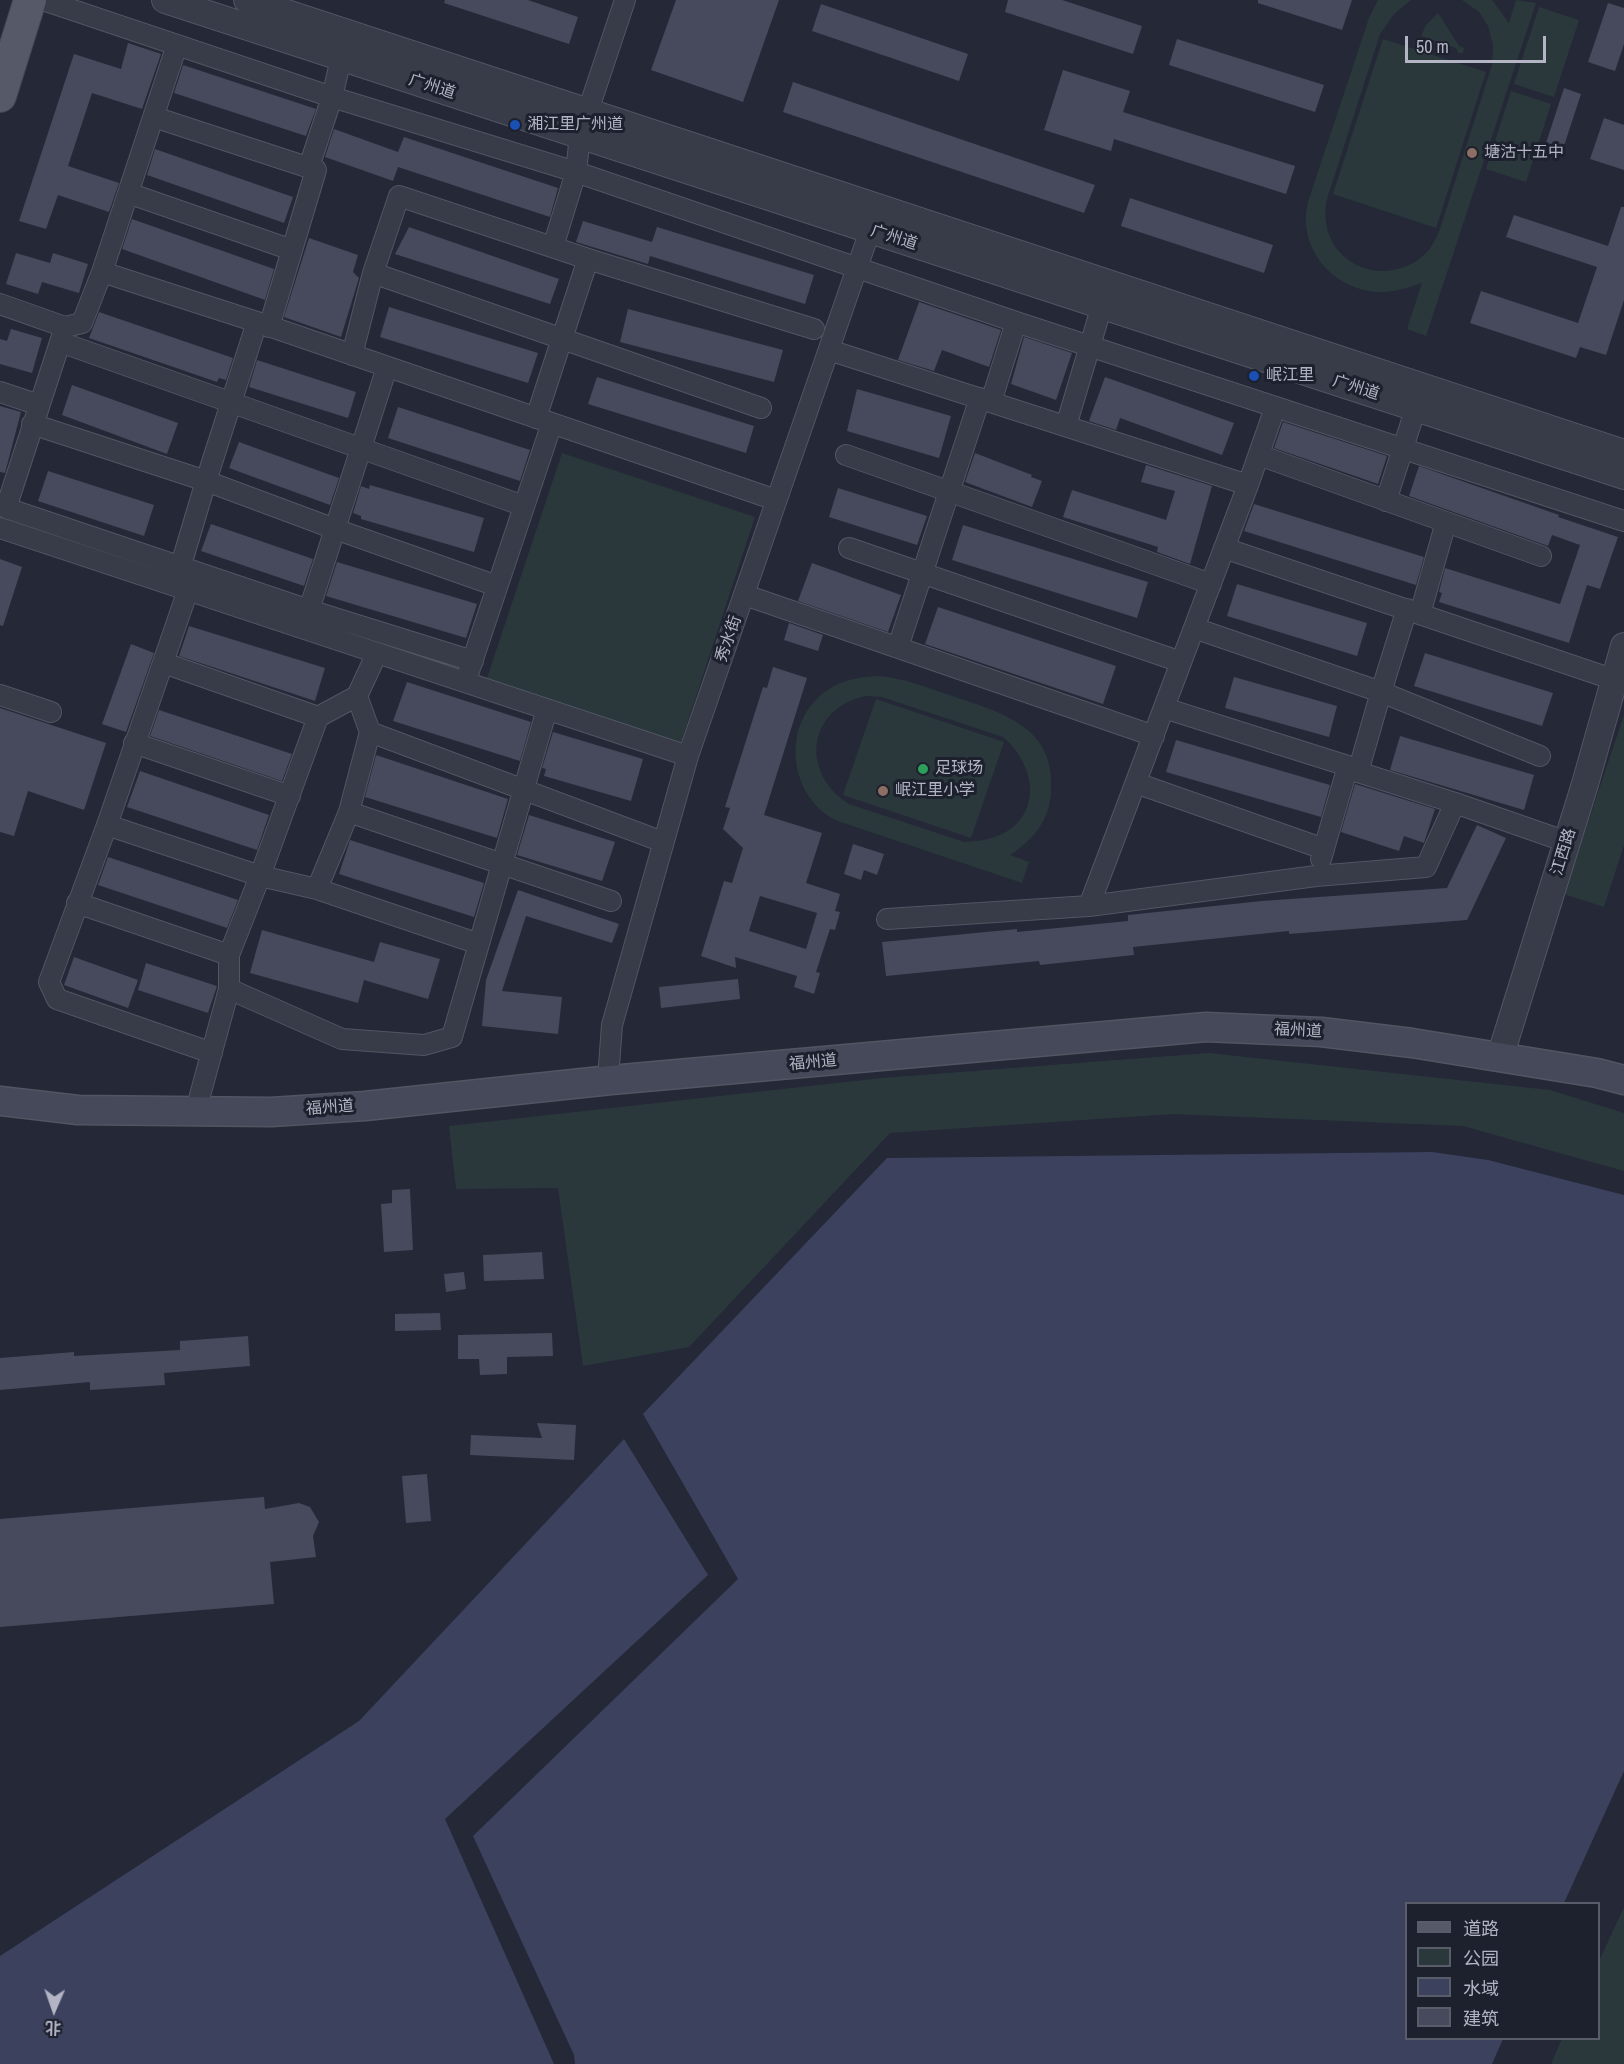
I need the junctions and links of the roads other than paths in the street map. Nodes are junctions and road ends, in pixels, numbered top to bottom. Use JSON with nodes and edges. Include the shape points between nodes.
{"nodes":[{"id":1,"x":165,"y":0,"type":"edge"},
{"id":2,"x":247,"y":0,"type":"edge"},
{"id":3,"x":625,"y":0,"type":"edge"},
{"id":4,"x":33,"y":1,"type":"edge"},
{"id":5,"x":349,"y":33,"type":"junction"},
{"id":6,"x":177,"y":45,"type":"junction"},
{"id":7,"x":340,"y":58,"type":"junction"},
{"id":8,"x":0,"y":96,"type":"edge"},
{"id":9,"x":332,"y":97,"type":"junction"},
{"id":10,"x":154,"y":117,"type":"junction"},
{"id":11,"x":584,"y":123,"type":"junction"},
{"id":12,"x":309,"y":167,"type":"junction"},
{"id":13,"x":576,"y":172,"type":"junction"},
{"id":14,"x":128,"y":194,"type":"junction"},
{"id":15,"x":878,"y":205,"type":"junction"},
{"id":16,"x":870,"y":230,"type":"junction"},
{"id":17,"x":553,"y":246,"type":"junction"},
{"id":18,"x":292,"y":250,"type":"junction"},
{"id":19,"x":588,"y":259,"type":"junction"},
{"id":20,"x":857,"y":268,"type":"junction"},
{"id":21,"x":102,"y":272,"type":"junction"},
{"id":22,"x":373,"y":273,"type":"junction"},
{"id":23,"x":1106,"y":295,"type":"junction"},
{"id":24,"x":0,"y":304,"type":"edge"},
{"id":25,"x":1016,"y":322,"type":"junction"},
{"id":26,"x":263,"y":325,"type":"junction"},
{"id":27,"x":814,"y":329,"type":"dead end"},
{"id":28,"x":62,"y":334,"type":"junction"},
{"id":29,"x":562,"y":339,"type":"junction"},
{"id":30,"x":1090,"y":345,"type":"junction"},
{"id":31,"x":829,"y":350,"type":"junction"},
{"id":32,"x":352,"y":355,"type":"junction"},
{"id":33,"x":387,"y":367,"type":"junction"},
{"id":34,"x":0,"y":392,"type":"edge"},
{"id":35,"x":1420,"y":397,"type":"junction"},
{"id":36,"x":985,"y":400,"type":"junction"},
{"id":37,"x":231,"y":403,"type":"junction"},
{"id":38,"x":39,"y":405,"type":"junction"},
{"id":39,"x":761,"y":408,"type":"dead end"},
{"id":40,"x":1275,"y":408,"type":"junction"},
{"id":41,"x":544,"y":421,"type":"junction"},
{"id":42,"x":32,"y":424,"type":"junction"},
{"id":43,"x":1066,"y":426,"type":"junction"},
{"id":44,"x":361,"y":448,"type":"junction"},
{"id":45,"x":1403,"y":450,"type":"junction"},
{"id":46,"x":1624,"y":453,"type":"edge"},
{"id":47,"x":846,"y":455,"type":"dead end"},
{"id":48,"x":1258,"y":455,"type":"junction"},
{"id":49,"x":1624,"y":476,"type":"edge"},
{"id":50,"x":6,"y":481,"type":"edge"},
{"id":51,"x":206,"y":481,"type":"junction"},
{"id":52,"x":1248,"y":485,"type":"junction"},
{"id":53,"x":949,"y":492,"type":"junction"},
{"id":54,"x":776,"y":500,"type":"junction"},
{"id":55,"x":1386,"y":501,"type":"junction"},
{"id":56,"x":524,"y":506,"type":"junction"},
{"id":57,"x":1624,"y":521,"type":"edge"},
{"id":58,"x":1446,"y":522,"type":"junction"},
{"id":59,"x":0,"y":528,"type":"edge"},
{"id":60,"x":335,"y":530,"type":"junction"},
{"id":61,"x":849,"y":548,"type":"dead end"},
{"id":62,"x":1224,"y":548,"type":"junction"},
{"id":63,"x":1541,"y":556,"type":"dead end"},
{"id":64,"x":181,"y":565,"type":"junction"},
{"id":65,"x":923,"y":574,"type":"junction"},
{"id":66,"x":1211,"y":584,"type":"junction"},
{"id":67,"x":497,"y":586,"type":"junction"},
{"id":68,"x":188,"y":590,"type":"junction"},
{"id":69,"x":745,"y":596,"type":"junction"},
{"id":70,"x":309,"y":610,"type":"junction"},
{"id":71,"x":1414,"y":612,"type":"junction"},
{"id":72,"x":1194,"y":628,"type":"junction"},
{"id":73,"x":1624,"y":646,"type":"edge"},
{"id":74,"x":898,"y":647,"type":"junction"},
{"id":75,"x":377,"y":653,"type":"junction"},
{"id":76,"x":473,"y":661,"type":"junction"},
{"id":77,"x":1181,"y":662,"type":"junction"},
{"id":78,"x":164,"y":663,"type":"junction"},
{"id":79,"x":1615,"y":680,"type":"junction"},
{"id":80,"x":465,"y":682,"type":"junction"},
{"id":81,"x":1381,"y":692,"type":"junction"},
{"id":82,"x":0,"y":694,"type":"edge"},
{"id":83,"x":357,"y":696,"type":"junction"},
{"id":84,"x":1164,"y":708,"type":"junction"},
{"id":85,"x":547,"y":709,"type":"junction"},
{"id":86,"x":51,"y":712,"type":"dead end"},
{"id":87,"x":318,"y":717,"type":"junction"},
{"id":88,"x":370,"y":732,"type":"junction"},
{"id":89,"x":1154,"y":736,"type":"junction"},
{"id":90,"x":134,"y":742,"type":"junction"},
{"id":91,"x":688,"y":756,"type":"junction"},
{"id":92,"x":1540,"y":756,"type":"dead end"},
{"id":93,"x":1353,"y":770,"type":"junction"},
{"id":94,"x":1136,"y":783,"type":"junction"},
{"id":95,"x":524,"y":789,"type":"junction"},
{"id":96,"x":290,"y":796,"type":"junction"},
{"id":97,"x":1455,"y":803,"type":"junction"},
{"id":98,"x":349,"y":812,"type":"junction"},
{"id":99,"x":107,"y":825,"type":"junction"},
{"id":100,"x":663,"y":842,"type":"junction"},
{"id":101,"x":1567,"y":842,"type":"junction"},
{"id":102,"x":1324,"y":849,"type":"junction"},
{"id":103,"x":502,"y":864,"type":"junction"},
{"id":104,"x":260,"y":876,"type":"junction"},
{"id":105,"x":1316,"y":876,"type":"junction"},
{"id":106,"x":317,"y":889,"type":"junction"},
{"id":107,"x":611,"y":901,"type":"dead end"},
{"id":108,"x":77,"y":903,"type":"junction"},
{"id":109,"x":1089,"y":906,"type":"junction"},
{"id":110,"x":887,"y":920,"type":"dead end"},
{"id":111,"x":479,"y":944,"type":"junction"},
{"id":112,"x":229,"y":955,"type":"junction"},
{"id":113,"x":229,"y":988,"type":"junction"},
{"id":114,"x":1502,"y":1050,"type":"junction"},
{"id":115,"x":212,"y":1053,"type":"junction"},
{"id":116,"x":1624,"y":1064,"type":"edge"},
{"id":117,"x":610,"y":1073,"type":"junction"},
{"id":118,"x":1624,"y":1080,"type":"edge"},
{"id":119,"x":0,"y":1088,"type":"edge"},
{"id":120,"x":199,"y":1099,"type":"junction"},
{"id":121,"x":0,"y":1101,"type":"edge"}],
"edges":[{"from":1,"to":7,"type":"street","name":"广州道"},
{"from":2,"to":5,"type":"street","name":"广州道"},
{"from":3,"to":11,"type":"street"},
{"from":4,"to":6,"type":"street"},
{"from":4,"to":8,"type":"main road"},
{"from":5,"to":7,"type":"street"},
{"from":5,"to":11,"type":"street","name":"广州道"},
{"from":6,"to":9,"type":"street"},
{"from":6,"to":10,"type":"street"},
{"from":7,"to":9,"type":"street"},
{"from":7,"to":11,"type":"street","name":"广州道"},
{"from":9,"to":12,"type":"street"},
{"from":9,"to":13,"type":"street"},
{"from":10,"to":12,"type":"street"},
{"from":10,"to":14,"type":"street"},
{"from":11,"to":13,"type":"street"},
{"from":11,"to":15,"type":"street","name":"广州道"},
{"from":11,"to":16,"type":"street","name":"广州道"},
{"from":12,"to":18,"type":"street","via":[[316,170]]},
{"from":13,"to":17,"type":"street"},
{"from":13,"to":20,"type":"street"},
{"from":14,"to":18,"type":"street"},
{"from":14,"to":21,"type":"street"},
{"from":15,"to":16,"type":"street","name":"秀水街"},
{"from":15,"to":23,"type":"street","name":"广州道"},
{"from":16,"to":20,"type":"street","name":"秀水街"},
{"from":16,"to":23,"type":"street","name":"广州道"},
{"from":17,"to":19,"type":"street"},
{"from":17,"to":22,"type":"street","via":[[399,196]]},
{"from":18,"to":26,"type":"street"},
{"from":19,"to":27,"type":"street"},
{"from":19,"to":29,"type":"street"},
{"from":20,"to":25,"type":"street"},
{"from":20,"to":31,"type":"street","name":"秀水街"},
{"from":21,"to":26,"type":"street"},
{"from":21,"to":28,"type":"street","via":[[82,323]]},
{"from":22,"to":29,"type":"street"},
{"from":22,"to":32,"type":"street"},
{"from":23,"to":30,"type":"street"},
{"from":23,"to":35,"type":"street","name":"广州道"},
{"from":24,"to":28,"type":"street"},
{"from":25,"to":30,"type":"street"},
{"from":25,"to":36,"type":"street"},
{"from":26,"to":32,"type":"street"},
{"from":26,"to":37,"type":"street"},
{"from":28,"to":37,"type":"street"},
{"from":28,"to":38,"type":"street"},
{"from":29,"to":39,"type":"street"},
{"from":29,"to":41,"type":"street"},
{"from":30,"to":40,"type":"street"},
{"from":30,"to":43,"type":"street"},
{"from":31,"to":36,"type":"street"},
{"from":31,"to":54,"type":"street","name":"秀水街"},
{"from":32,"to":33,"type":"street"},
{"from":33,"to":41,"type":"street"},
{"from":33,"to":44,"type":"street"},
{"from":34,"to":38,"type":"street"},
{"from":35,"to":45,"type":"street"},
{"from":35,"to":46,"type":"street","name":"广州道"},
{"from":35,"to":49,"type":"street","name":"广州道"},
{"from":36,"to":43,"type":"street"},
{"from":36,"to":53,"type":"street"},
{"from":37,"to":44,"type":"street"},
{"from":37,"to":51,"type":"street"},
{"from":38,"to":42,"type":"street"},
{"from":40,"to":45,"type":"street"},
{"from":40,"to":48,"type":"street"},
{"from":41,"to":54,"type":"street"},
{"from":41,"to":56,"type":"street"},
{"from":42,"to":50,"type":"street"},
{"from":42,"to":51,"type":"street"},
{"from":43,"to":52,"type":"street"},
{"from":44,"to":56,"type":"street"},
{"from":44,"to":60,"type":"street"},
{"from":45,"to":55,"type":"street"},
{"from":45,"to":57,"type":"street"},
{"from":47,"to":53,"type":"street"},
{"from":48,"to":52,"type":"street"},
{"from":48,"to":55,"type":"street"},
{"from":50,"to":64,"type":"street","via":[[6,508]]},
{"from":51,"to":60,"type":"street"},
{"from":51,"to":64,"type":"street"},
{"from":52,"to":62,"type":"street"},
{"from":53,"to":65,"type":"street"},
{"from":53,"to":66,"type":"street"},
{"from":54,"to":69,"type":"street","name":"秀水街"},
{"from":55,"to":58,"type":"street"},
{"from":56,"to":67,"type":"street"},
{"from":58,"to":63,"type":"street"},
{"from":58,"to":71,"type":"street"},
{"from":59,"to":68,"type":"street"},
{"from":60,"to":67,"type":"street"},
{"from":60,"to":70,"type":"street"},
{"from":61,"to":65,"type":"street"},
{"from":62,"to":66,"type":"street"},
{"from":62,"to":71,"type":"street"},
{"from":64,"to":70,"type":"street"},
{"from":65,"to":74,"type":"street"},
{"from":65,"to":77,"type":"street"},
{"from":66,"to":72,"type":"street"},
{"from":67,"to":76,"type":"street"},
{"from":68,"to":75,"type":"street"},
{"from":68,"to":78,"type":"street"},
{"from":69,"to":74,"type":"street"},
{"from":69,"to":91,"type":"street","name":"秀水街"},
{"from":70,"to":76,"type":"street"},
{"from":71,"to":79,"type":"street"},
{"from":71,"to":81,"type":"street"},
{"from":72,"to":77,"type":"street"},
{"from":72,"to":81,"type":"street"},
{"from":73,"to":79,"type":"street","name":"江西路"},
{"from":74,"to":89,"type":"street"},
{"from":75,"to":80,"type":"street"},
{"from":75,"to":83,"type":"street"},
{"from":76,"to":80,"type":"street"},
{"from":77,"to":84,"type":"street"},
{"from":78,"to":87,"type":"street"},
{"from":78,"to":90,"type":"street"},
{"from":79,"to":101,"type":"street","name":"江西路"},
{"from":80,"to":85,"type":"street"},
{"from":81,"to":92,"type":"street"},
{"from":81,"to":93,"type":"street"},
{"from":82,"to":86,"type":"street"},
{"from":83,"to":87,"type":"street"},
{"from":83,"to":88,"type":"street"},
{"from":84,"to":89,"type":"street"},
{"from":84,"to":93,"type":"street"},
{"from":85,"to":91,"type":"street"},
{"from":85,"to":95,"type":"street"},
{"from":87,"to":96,"type":"street"},
{"from":88,"to":95,"type":"street"},
{"from":88,"to":98,"type":"street"},
{"from":89,"to":94,"type":"street"},
{"from":90,"to":96,"type":"street"},
{"from":90,"to":99,"type":"street"},
{"from":91,"to":100,"type":"street","name":"秀水街"},
{"from":93,"to":97,"type":"street"},
{"from":93,"to":102,"type":"street"},
{"from":94,"to":102,"type":"street"},
{"from":94,"to":109,"type":"street"},
{"from":95,"to":100,"type":"street"},
{"from":95,"to":103,"type":"street"},
{"from":96,"to":104,"type":"street"},
{"from":97,"to":101,"type":"street"},
{"from":97,"to":105,"type":"street","via":[[1426,867]]},
{"from":98,"to":103,"type":"street"},
{"from":98,"to":106,"type":"street"},
{"from":99,"to":104,"type":"street"},
{"from":99,"to":108,"type":"street"},
{"from":100,"to":117,"type":"street","name":"秀水街","via":[[612,1025]]},
{"from":101,"to":114,"type":"street","name":"江西路"},
{"from":102,"to":105,"type":"street"},
{"from":103,"to":107,"type":"street"},
{"from":103,"to":111,"type":"street"},
{"from":104,"to":106,"type":"street"},
{"from":104,"to":112,"type":"street"},
{"from":105,"to":109,"type":"street"},
{"from":106,"to":111,"type":"street"},
{"from":108,"to":112,"type":"street"},
{"from":108,"to":115,"type":"street","via":[[49,982],[57,999]]},
{"from":109,"to":110,"type":"street"},
{"from":111,"to":113,"type":"street","via":[[452,1037],[424,1045],[342,1040]]},
{"from":112,"to":113,"type":"street"},
{"from":113,"to":115,"type":"street"},
{"from":114,"to":116,"type":"main road","name":"福州道"},
{"from":114,"to":117,"type":"main road","name":"福州道","via":[[1365,1023],[1194,1016]]},
{"from":114,"to":118,"type":"main road","name":"福州道"},
{"from":115,"to":120,"type":"street"},
{"from":117,"to":120,"type":"main road","name":"福州道","via":[[272,1099]]},
{"from":117,"to":121,"type":"main road","name":"福州道","via":[[365,1106],[271,1112],[78,1110]]},
{"from":119,"to":120,"type":"main road","name":"福州道","via":[[108,1098]]}]}
